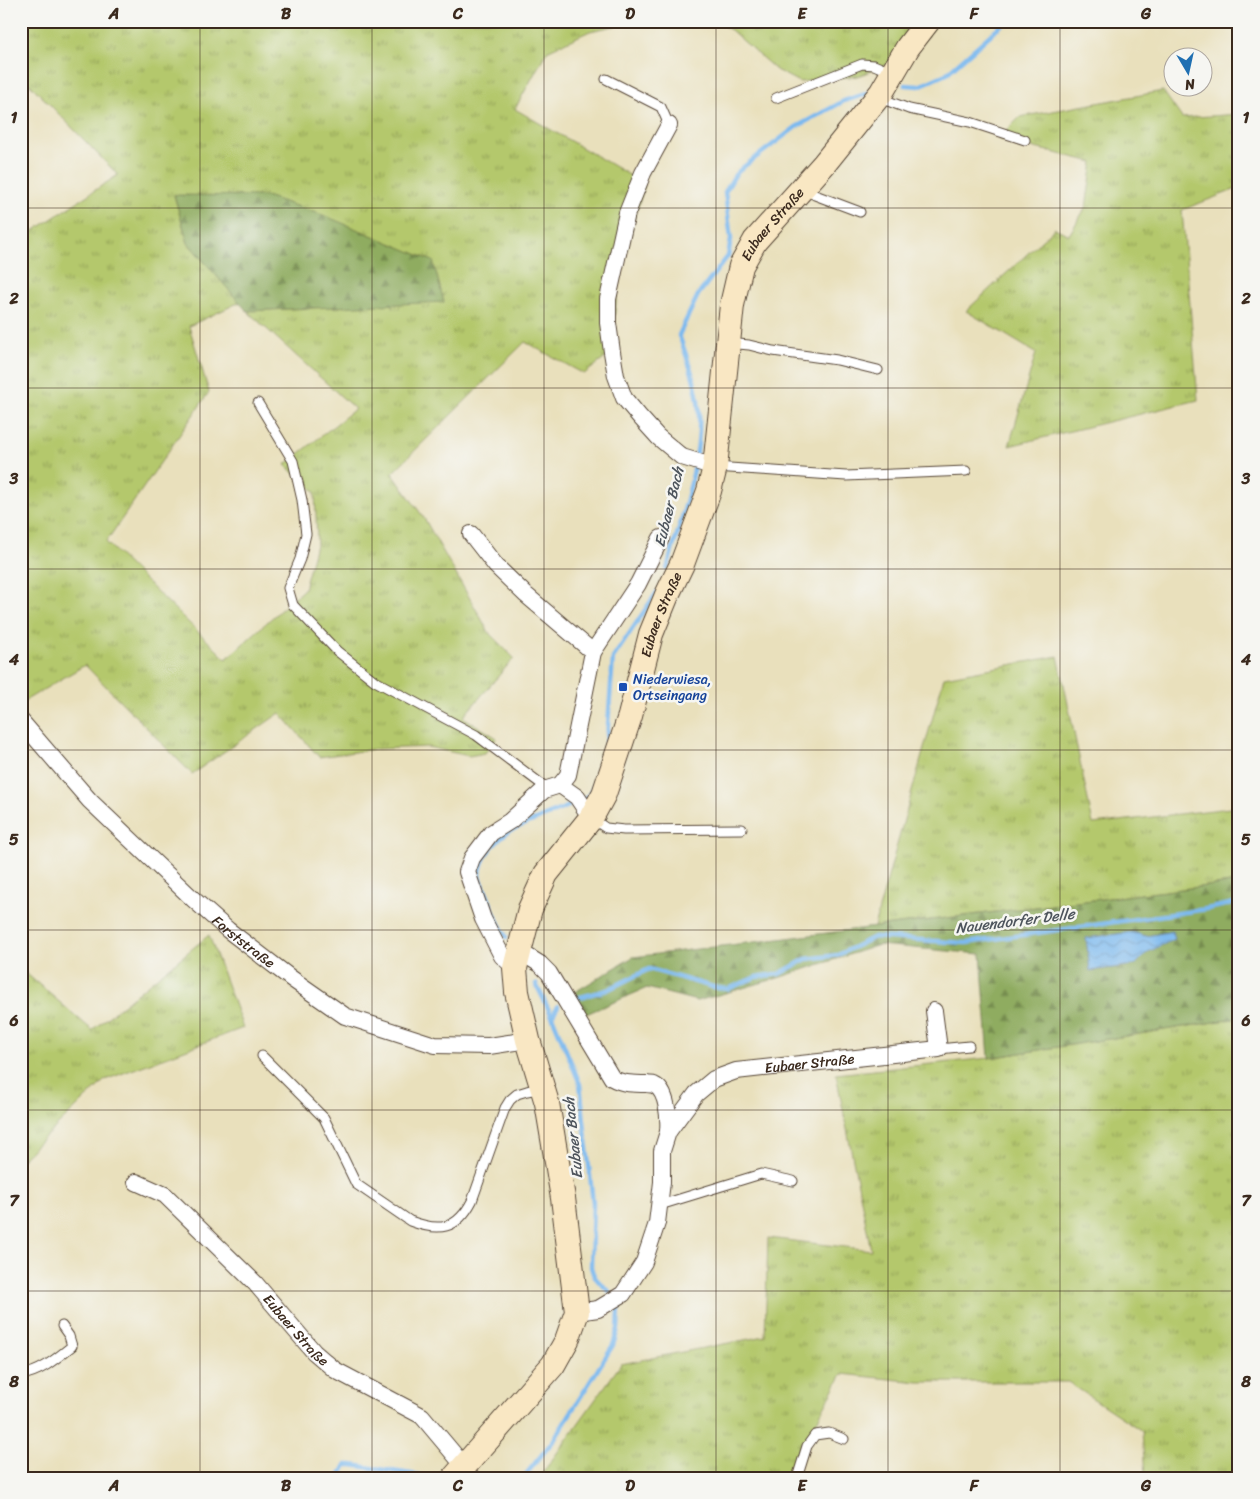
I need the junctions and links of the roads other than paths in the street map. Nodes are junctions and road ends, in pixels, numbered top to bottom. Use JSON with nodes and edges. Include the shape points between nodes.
{"nodes":[{"id":1,"x":928,"y":21,"type":"edge"},
{"id":2,"x":893,"y":73,"type":"junction"},
{"id":3,"x":606,"y":79,"type":"dead end"},
{"id":4,"x":877,"y":97,"type":"junction"},
{"id":5,"x":776,"y":98,"type":"dead end"},
{"id":6,"x":669,"y":125,"type":"joint"},
{"id":7,"x":1025,"y":140,"type":"dead end"},
{"id":8,"x":803,"y":188,"type":"junction"},
{"id":9,"x":860,"y":212,"type":"dead end"},
{"id":10,"x":728,"y":343,"type":"junction"},
{"id":11,"x":878,"y":370,"type":"dead end"},
{"id":12,"x":258,"y":403,"type":"dead end"},
{"id":13,"x":702,"y":464,"type":"junction"},
{"id":14,"x":966,"y":471,"type":"dead end"},
{"id":15,"x":471,"y":534,"type":"dead end"},
{"id":16,"x":661,"y":538,"type":"dead end"},
{"id":17,"x":593,"y":652,"type":"junction"},
{"id":18,"x":21,"y":721,"type":"edge"},
{"id":19,"x":554,"y":787,"type":"junction"},
{"id":20,"x":583,"y":808,"type":"junction"},
{"id":21,"x":742,"y":829,"type":"dead end"},
{"id":22,"x":517,"y":959,"type":"junction"},
{"id":23,"x":934,"y":1011,"type":"dead end"},
{"id":24,"x":528,"y":1040,"type":"junction"},
{"id":25,"x":969,"y":1046,"type":"dead end"},
{"id":26,"x":939,"y":1049,"type":"junction"},
{"id":27,"x":262,"y":1056,"type":"dead end"},
{"id":28,"x":541,"y":1088,"type":"junction"},
{"id":29,"x":668,"y":1132,"type":"junction"},
{"id":30,"x":793,"y":1181,"type":"dead end"},
{"id":31,"x":136,"y":1182,"type":"dead end"},
{"id":32,"x":660,"y":1205,"type":"junction"},
{"id":33,"x":577,"y":1312,"type":"junction"},
{"id":34,"x":62,"y":1326,"type":"dead end"},
{"id":35,"x":21,"y":1375,"type":"edge"},
{"id":36,"x":844,"y":1439,"type":"dead end"},
{"id":37,"x":457,"y":1474,"type":"edge"},
{"id":38,"x":797,"y":1478,"type":"edge"}],
"edges":[{"from":1,"to":2,"type":"street","name":"Eubaer Straße"},
{"from":2,"to":4,"type":"street","name":"Eubaer Straße"},
{"from":2,"to":5,"type":"lane","via":[[862,64]]},
{"from":3,"to":6,"type":"lane","via":[[661,107]]},
{"from":4,"to":7,"type":"lane","via":[[909,109],[970,122]]},
{"from":4,"to":8,"type":"street","name":"Eubaer Straße"},
{"from":6,"to":13,"type":"street","via":[[642,173],[626,213],[608,299],[608,323],[616,376],[624,398],[672,450]]},
{"from":8,"to":9,"type":"lane"},
{"from":8,"to":10,"type":"street","name":"Eubaer Straße","via":[[755,241],[741,266]]},
{"from":10,"to":11,"type":"lane","via":[[837,360]]},
{"from":10,"to":13,"type":"street","name":"Eubaer Straße"},
{"from":12,"to":19,"type":"lane","via":[[293,461],[302,500],[306,534],[288,588],[293,605],[337,650],[374,681],[476,736]]},
{"from":13,"to":14,"type":"lane","via":[[846,476]]},
{"from":13,"to":20,"type":"street","name":"Eubaer Straße","via":[[709,491],[652,634],[604,794]]},
{"from":15,"to":17,"type":"street","via":[[496,566]]},
{"from":16,"to":17,"type":"street","name":"Eubaer Straße","via":[[638,584]]},
{"from":17,"to":19,"type":"street","name":"Eubaer Straße","via":[[568,775]]},
{"from":18,"to":24,"type":"street","name":"Forststraße","via":[[90,801],[194,900],[292,980],[345,1016],[436,1045],[489,1046]]},
{"from":19,"to":20,"type":"street"},
{"from":19,"to":22,"type":"street","name":"Eubaer Straße","via":[[536,796],[510,821],[491,833],[472,858],[467,872],[483,919],[502,956]]},
{"from":20,"to":21,"type":"lane","via":[[606,828]]},
{"from":20,"to":22,"type":"street","name":"Eubaer Straße","via":[[530,909]]},
{"from":22,"to":24,"type":"street","name":"Eubaer Straße","via":[[517,992]]},
{"from":22,"to":29,"type":"street","name":"Eubaer Straße","via":[[540,964],[549,973],[612,1078],[654,1085],[660,1089],[669,1115]]},
{"from":23,"to":26,"type":"street"},
{"from":24,"to":28,"type":"street","name":"Eubaer Straße"},
{"from":25,"to":26,"type":"lane"},
{"from":26,"to":29,"type":"street","name":"Eubaer Straße","via":[[736,1071],[714,1079],[696,1094]]},
{"from":27,"to":28,"type":"lane","via":[[324,1118],[356,1184],[410,1221],[434,1227],[457,1222],[467,1210],[500,1118],[510,1100],[518,1094]]},
{"from":28,"to":33,"type":"street","name":"Eubaer Straße","via":[[563,1198]]},
{"from":29,"to":32,"type":"street","name":"Eubaer Straße","via":[[662,1150]]},
{"from":30,"to":32,"type":"lane","via":[[760,1174]]},
{"from":31,"to":37,"type":"street","name":"Eubaer Straße","via":[[165,1195],[255,1283],[314,1352],[335,1370],[422,1416]]},
{"from":32,"to":33,"type":"street","name":"Eubaer Straße","via":[[644,1262],[624,1294],[598,1310]]},
{"from":33,"to":37,"type":"street","name":"Eubaer Straße","via":[[568,1340],[553,1365]]},
{"from":34,"to":35,"type":"lane","via":[[70,1336],[72,1346],[49,1364]]},
{"from":36,"to":38,"type":"lane","via":[[829,1433],[815,1435],[806,1446]]}]}
